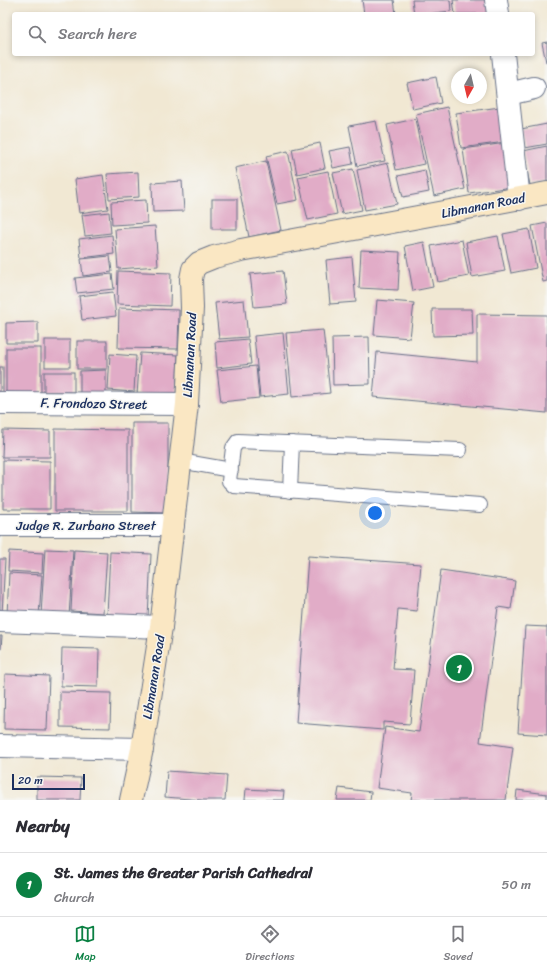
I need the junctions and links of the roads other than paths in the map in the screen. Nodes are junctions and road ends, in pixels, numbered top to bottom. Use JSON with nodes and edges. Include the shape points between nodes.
{"nodes":[{"id":1,"x":496,"y":0,"type":"edge"},
{"id":2,"x":498,"y":12,"type":"edge"},
{"id":3,"x":503,"y":56,"type":"edge"},
{"id":4,"x":534,"y":88,"type":"dead end"},
{"id":5,"x":508,"y":94,"type":"junction"},
{"id":6,"x":547,"y":193,"type":"edge"},
{"id":7,"x":519,"y":199,"type":"junction"},
{"id":8,"x":0,"y":403,"type":"edge"},
{"id":9,"x":187,"y":404,"type":"junction"},
{"id":10,"x":292,"y":443,"type":"junction"},
{"id":11,"x":460,"y":450,"type":"dead end"},
{"id":12,"x":180,"y":461,"type":"junction"},
{"id":13,"x":231,"y":470,"type":"junction"},
{"id":14,"x":290,"y":491,"type":"junction"},
{"id":15,"x":480,"y":506,"type":"dead end"},
{"id":16,"x":0,"y":524,"type":"edge"},
{"id":17,"x":173,"y":525,"type":"junction"},
{"id":18,"x":0,"y":621,"type":"edge"},
{"id":19,"x":161,"y":627,"type":"junction"},
{"id":20,"x":0,"y":746,"type":"edge"},
{"id":21,"x":142,"y":749,"type":"junction"},
{"id":22,"x":131,"y":800,"type":"edge"}],
"edges":[{"from":1,"to":2,"type":"street"},
{"from":3,"to":5,"type":"street"},
{"from":4,"to":5,"type":"street"},
{"from":5,"to":7,"type":"street"},
{"from":6,"to":7,"type":"main road","name":"Libmanan Road"},
{"from":7,"to":9,"type":"main road","name":"Libmanan Road","via":[[242,250],[199,263],[193,269],[192,279]]},
{"from":8,"to":9,"type":"street","name":"F. Frondozo Street"},
{"from":9,"to":12,"type":"main road","name":"Libmanan Road"},
{"from":10,"to":11,"type":"lane"},
{"from":10,"to":13,"type":"lane","via":[[238,441],[233,448]]},
{"from":10,"to":14,"type":"lane"},
{"from":12,"to":13,"type":"lane"},
{"from":12,"to":17,"type":"main road","name":"Libmanan Road"},
{"from":13,"to":14,"type":"lane","via":[[229,481],[234,486]]},
{"from":14,"to":15,"type":"lane"},
{"from":16,"to":17,"type":"street","name":"Judge R. Zurbano Street"},
{"from":17,"to":19,"type":"main road","name":"Libmanan Road"},
{"from":18,"to":19,"type":"street"},
{"from":19,"to":21,"type":"main road","name":"Libmanan Road"},
{"from":20,"to":21,"type":"street"},
{"from":21,"to":22,"type":"main road","name":"Libmanan Road"}]}
